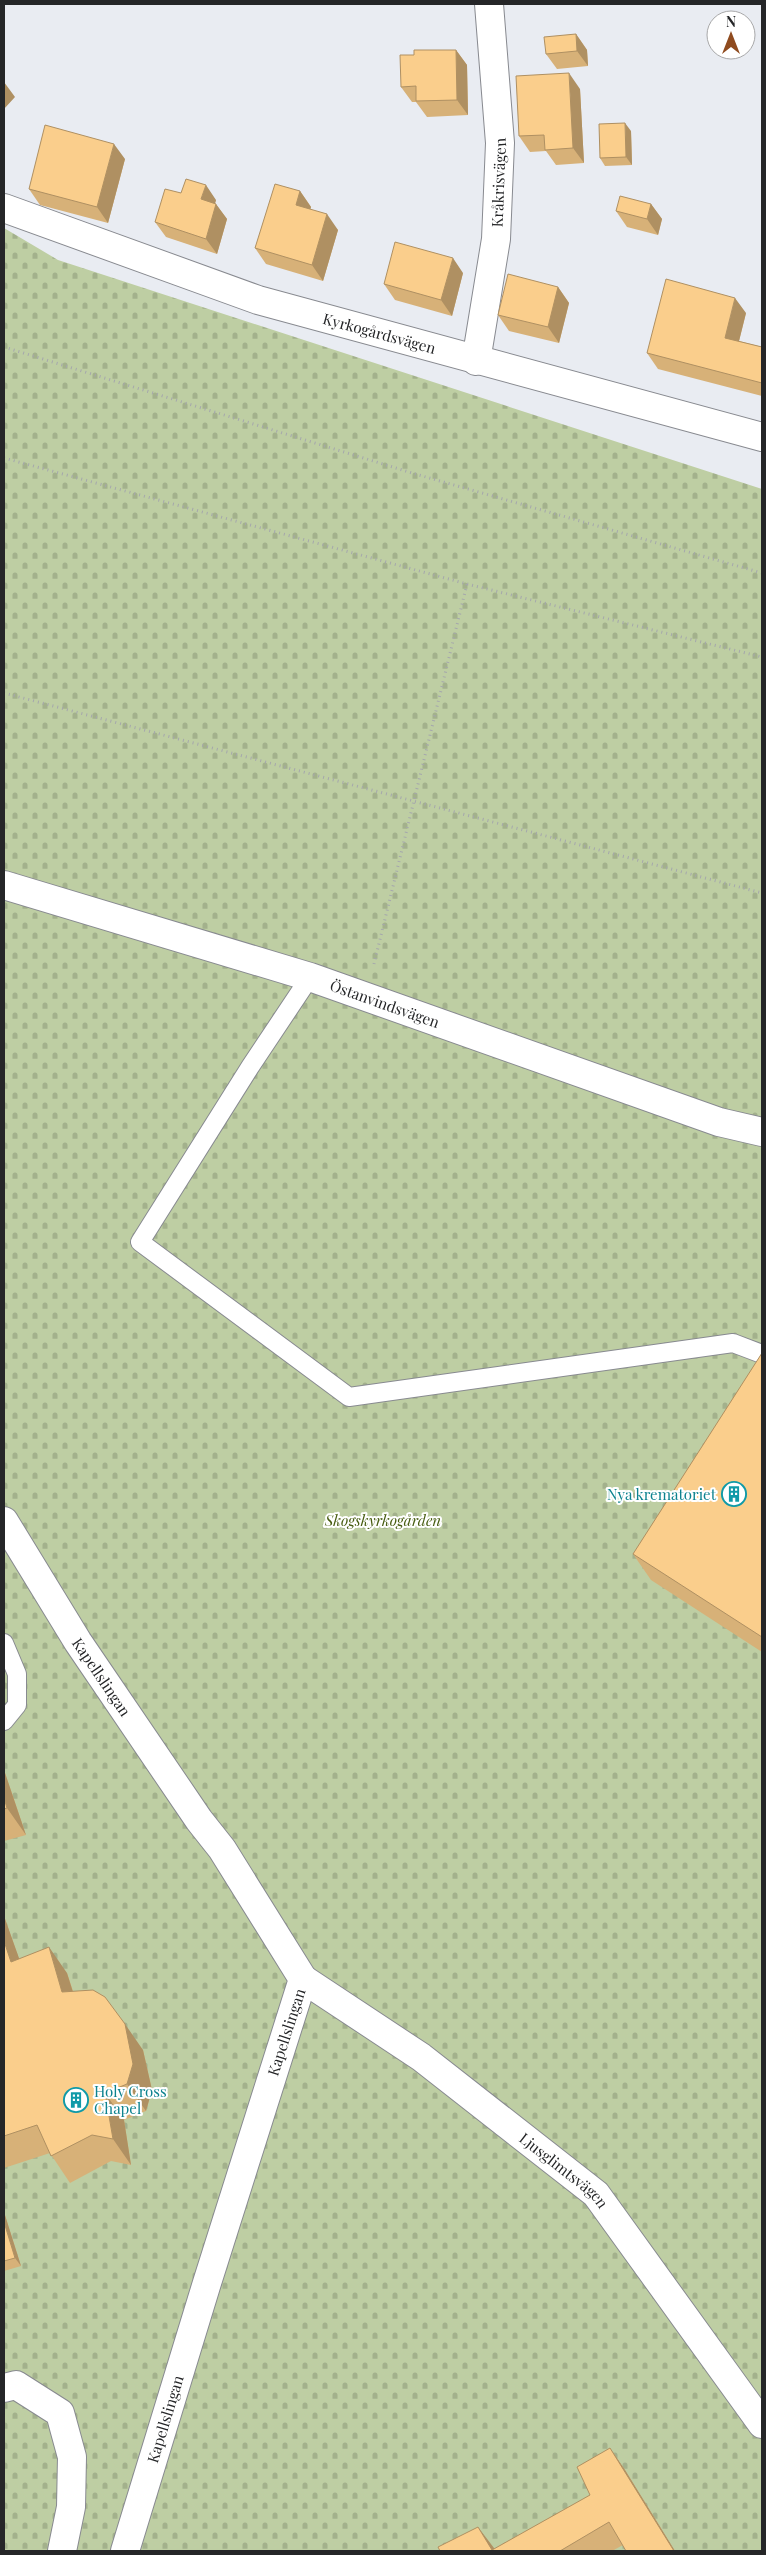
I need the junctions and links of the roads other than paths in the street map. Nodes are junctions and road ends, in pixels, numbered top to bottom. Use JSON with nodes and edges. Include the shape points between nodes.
{"nodes":[{"id":1,"x":489,"y":4,"type":"edge"},
{"id":2,"x":4,"y":208,"type":"edge"},
{"id":3,"x":476,"y":361,"type":"junction"},
{"id":4,"x":762,"y":437,"type":"edge"},
{"id":5,"x":4,"y":886,"type":"edge"},
{"id":6,"x":310,"y":977,"type":"junction"},
{"id":7,"x":762,"y":1132,"type":"edge"},
{"id":8,"x":762,"y":1354,"type":"edge"},
{"id":9,"x":4,"y":1521,"type":"edge"},
{"id":10,"x":4,"y":1643,"type":"edge"},
{"id":11,"x":4,"y":1721,"type":"edge"},
{"id":12,"x":303,"y":1979,"type":"junction"},
{"id":13,"x":4,"y":2388,"type":"edge"},
{"id":14,"x":762,"y":2424,"type":"edge"},
{"id":15,"x":62,"y":2551,"type":"edge"},
{"id":16,"x":126,"y":2551,"type":"edge"}],
"edges":[{"from":1,"to":3,"type":"street","name":"Kråkrisvägen","via":[[500,152],[496,238]]},
{"from":2,"to":3,"type":"street","name":"Kyrkogårdsvägen","via":[[258,300]]},
{"from":3,"to":4,"type":"street","name":"Kyrkogårdsvägen"},
{"from":5,"to":6,"type":"street","name":"Östanvindsvägen"},
{"from":6,"to":7,"type":"street","name":"Östanvindsvägen","via":[[720,1122]]},
{"from":6,"to":8,"type":"lane","via":[[140,1242],[349,1397],[732,1343]]},
{"from":9,"to":12,"type":"street","name":"Kapellslingan","via":[[78,1642],[222,1849]]},
{"from":10,"to":11,"type":"lane","via":[[17,1674],[17,1705]]},
{"from":12,"to":14,"type":"street","name":"Ljusglimtsvägen","via":[[421,2056],[596,2194]]},
{"from":12,"to":16,"type":"street","name":"Kapellslingan"},
{"from":13,"to":15,"type":"street","via":[[16,2385],[60,2413],[72,2457],[72,2507]]}]}
